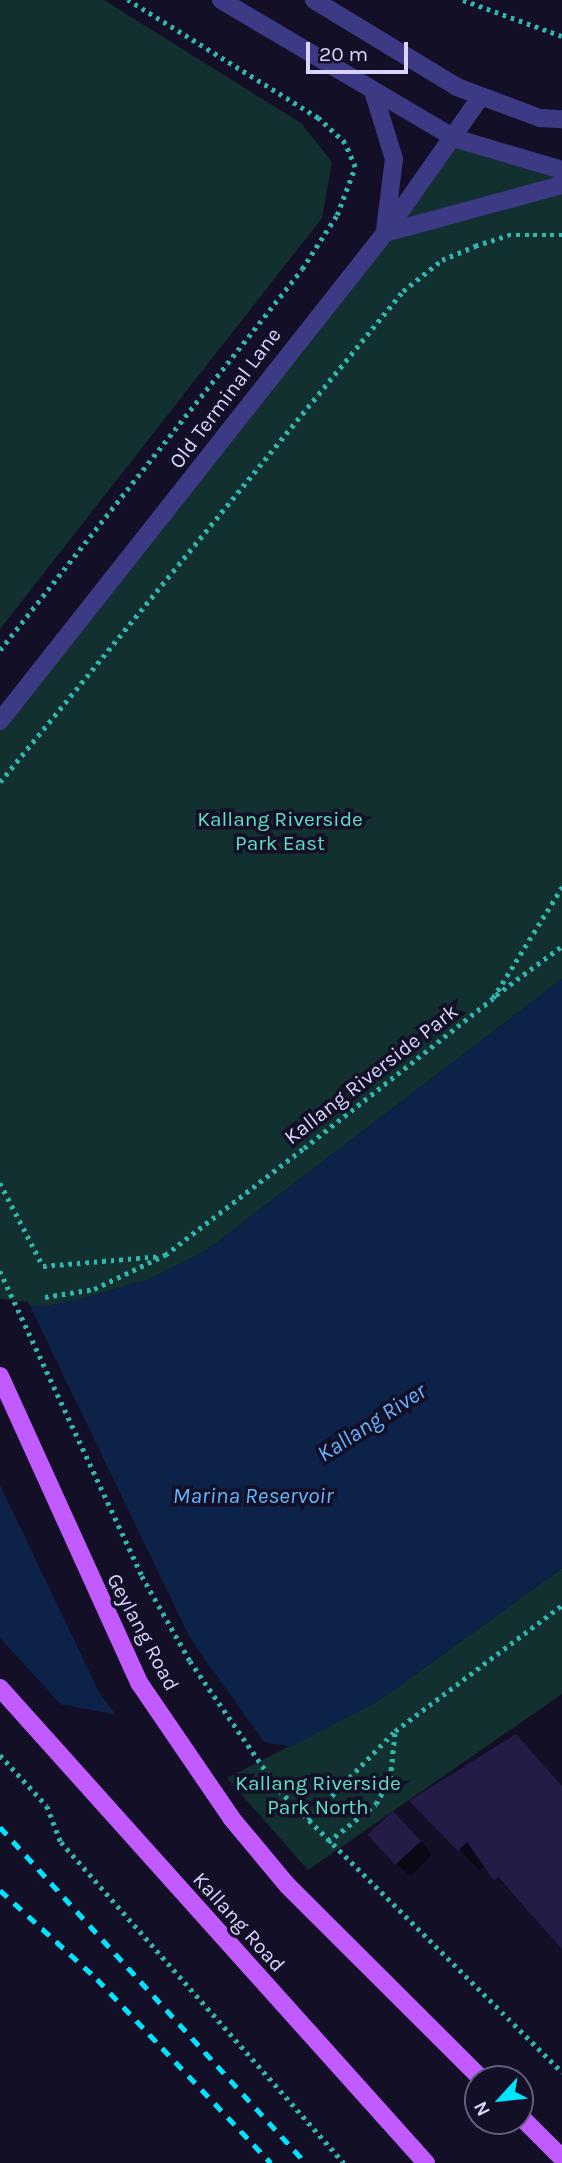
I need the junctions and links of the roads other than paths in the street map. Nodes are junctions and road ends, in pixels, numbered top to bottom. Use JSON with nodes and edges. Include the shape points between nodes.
{"nodes":[{"id":1,"x":221,"y":0,"type":"edge"},
{"id":2,"x":314,"y":0,"type":"edge"},
{"id":3,"x":374,"y":94,"type":"junction"},
{"id":4,"x":480,"y":98,"type":"junction"},
{"id":5,"x":562,"y":119,"type":"edge"},
{"id":6,"x":454,"y":138,"type":"junction"},
{"id":7,"x":562,"y":170,"type":"edge"},
{"id":8,"x":562,"y":185,"type":"edge"},
{"id":9,"x":385,"y":233,"type":"junction"},
{"id":10,"x":0,"y":721,"type":"edge"},
{"id":11,"x":0,"y":1376,"type":"edge"},
{"id":12,"x":0,"y":1688,"type":"edge"},
{"id":13,"x":468,"y":2065,"type":"edge"},
{"id":14,"x":534,"y":2130,"type":"edge"},
{"id":15,"x":562,"y":2158,"type":"edge"},
{"id":16,"x":426,"y":2163,"type":"edge"}],
"edges":[{"from":1,"to":3,"type":"street"},
{"from":2,"to":4,"type":"street"},
{"from":3,"to":6,"type":"street"},
{"from":3,"to":9,"type":"street","via":[[394,159]]},
{"from":4,"to":5,"type":"street"},
{"from":4,"to":6,"type":"street","name":"Old Terminal Lane"},
{"from":6,"to":7,"type":"street"},
{"from":6,"to":9,"type":"street","name":"Old Terminal Lane"},
{"from":8,"to":9,"type":"street"},
{"from":9,"to":10,"type":"street","name":"Old Terminal Lane"},
{"from":11,"to":13,"type":"main road","name":"Geylang Road","via":[[140,1684],[232,1819],[287,1885]]},
{"from":12,"to":16,"type":"main road","name":"Kallang Road"},
{"from":14,"to":15,"type":"main road"}]}
